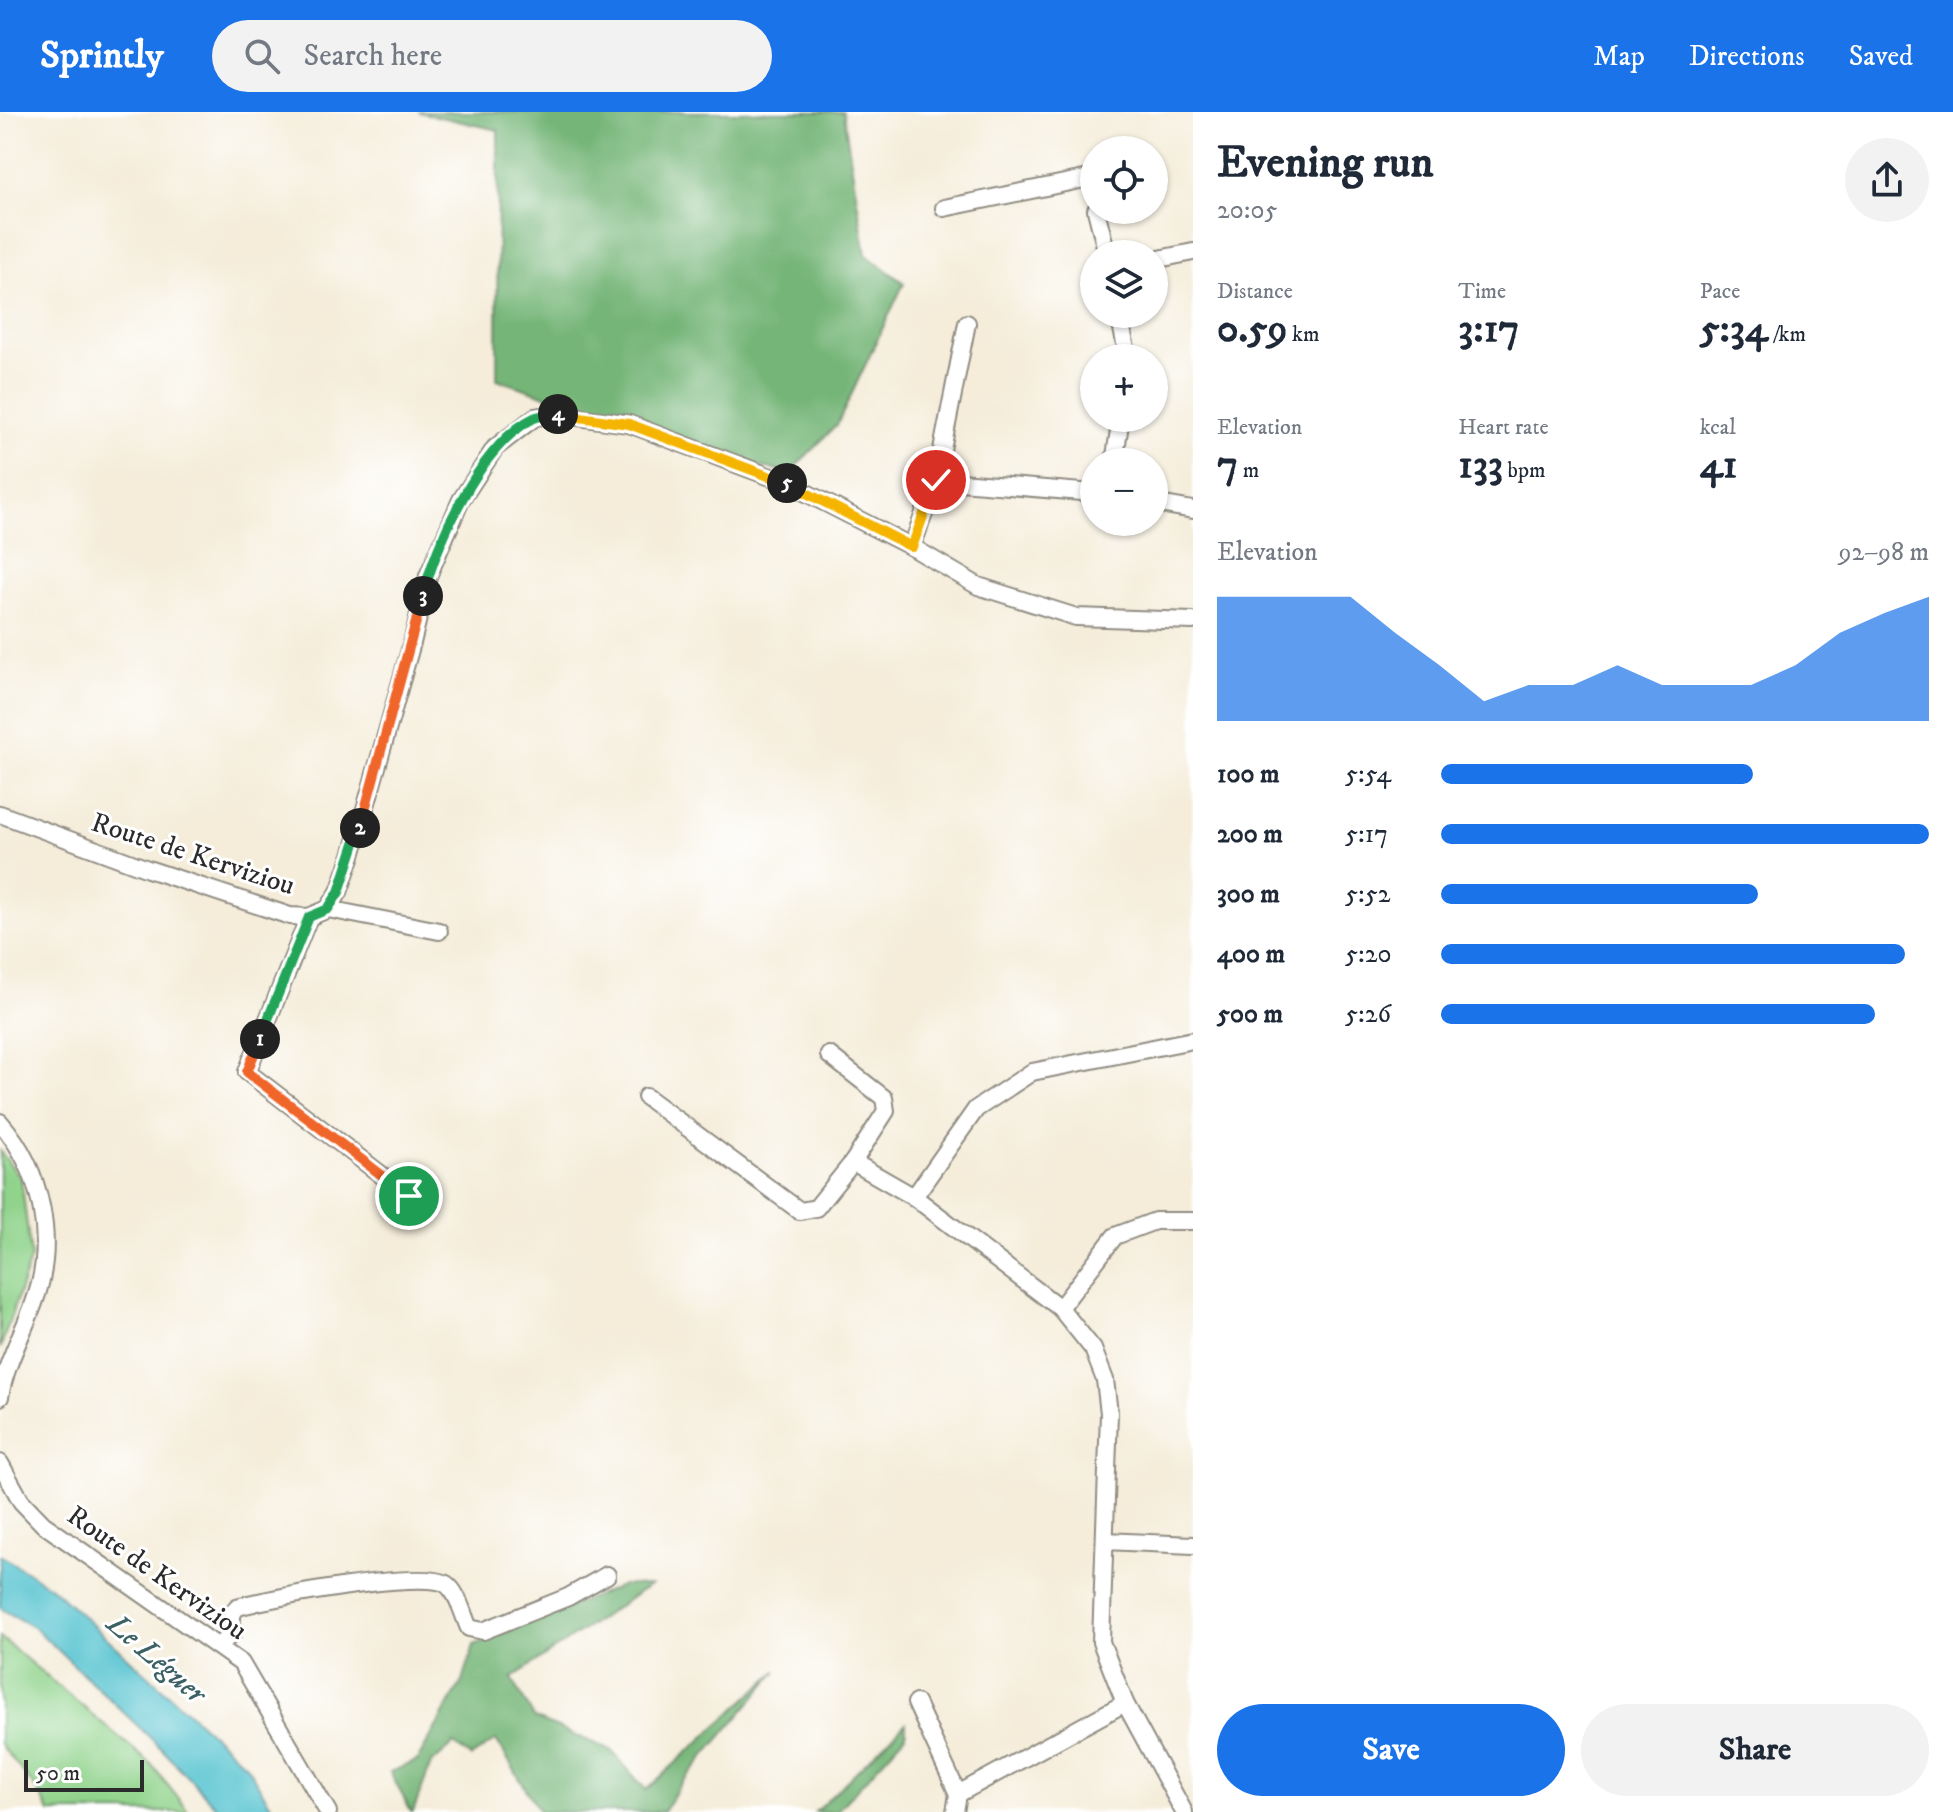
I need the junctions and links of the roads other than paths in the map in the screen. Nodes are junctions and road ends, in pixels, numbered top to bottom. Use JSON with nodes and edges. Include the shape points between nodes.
{"nodes":[{"id":1,"x":1080,"y":180,"type":"edge"},
{"id":2,"x":944,"y":208,"type":"dead end"},
{"id":3,"x":1193,"y":252,"type":"edge"},
{"id":4,"x":1168,"y":257,"type":"edge"},
{"id":5,"x":967,"y":323,"type":"dead end"},
{"id":6,"x":936,"y":480,"type":"junction"},
{"id":7,"x":1080,"y":492,"type":"edge"},
{"id":8,"x":1168,"y":506,"type":"edge"},
{"id":9,"x":1193,"y":510,"type":"edge"},
{"id":10,"x":912,"y":547,"type":"junction"},
{"id":11,"x":1193,"y":621,"type":"edge"},
{"id":12,"x":0,"y":814,"type":"edge"},
{"id":13,"x":328,"y":909,"type":"junction"},
{"id":14,"x":309,"y":917,"type":"junction"},
{"id":15,"x":439,"y":931,"type":"dead end"},
{"id":16,"x":1193,"y":1040,"type":"edge"},
{"id":17,"x":829,"y":1055,"type":"dead end"},
{"id":18,"x":646,"y":1097,"type":"dead end"},
{"id":19,"x":0,"y":1122,"type":"edge"},
{"id":20,"x":853,"y":1162,"type":"junction"},
{"id":21,"x":409,"y":1196,"type":"dead end"},
{"id":22,"x":914,"y":1197,"type":"junction"},
{"id":23,"x":1193,"y":1221,"type":"edge"},
{"id":24,"x":1060,"y":1308,"type":"junction"},
{"id":25,"x":0,"y":1397,"type":"edge"},
{"id":26,"x":0,"y":1463,"type":"edge"},
{"id":27,"x":1105,"y":1541,"type":"junction"},
{"id":28,"x":1193,"y":1545,"type":"edge"},
{"id":29,"x":607,"y":1575,"type":"dead end"},
{"id":30,"x":218,"y":1646,"type":"junction"},
{"id":31,"x":916,"y":1703,"type":"dead end"},
{"id":32,"x":1125,"y":1703,"type":"junction"},
{"id":33,"x":958,"y":1794,"type":"junction"},
{"id":34,"x":328,"y":1812,"type":"edge"},
{"id":35,"x":955,"y":1812,"type":"edge"},
{"id":36,"x":1184,"y":1812,"type":"edge"}],
"edges":[{"from":1,"to":2,"type":"street"},
{"from":3,"to":4,"type":"street"},
{"from":5,"to":6,"type":"street"},
{"from":6,"to":7,"type":"street"},
{"from":6,"to":10,"type":"street"},
{"from":8,"to":9,"type":"street"},
{"from":10,"to":11,"type":"street","name":"Route de Kerviziou","via":[[978,586],[1076,617]]},
{"from":10,"to":13,"type":"street","name":"Route de Kerviziou","via":[[787,483],[629,424],[557,414],[535,417],[495,448],[461,500],[428,576],[353,852]]},
{"from":12,"to":14,"type":"street","name":"Route de Kerviziou","via":[[148,869],[290,916]]},
{"from":13,"to":14,"type":"street","name":"Route de Kerviziou"},
{"from":13,"to":15,"type":"street"},
{"from":14,"to":21,"type":"street","via":[[247,1072]]},
{"from":16,"to":22,"type":"street","via":[[1032,1072],[976,1109]]},
{"from":17,"to":20,"type":"street","via":[[884,1098],[886,1111]]},
{"from":18,"to":20,"type":"street","via":[[800,1211],[816,1208]]},
{"from":19,"to":25,"type":"street","via":[[34,1179],[45,1245],[36,1298]]},
{"from":20,"to":22,"type":"street"},
{"from":22,"to":24,"type":"street"},
{"from":23,"to":24,"type":"street","via":[[1155,1221],[1115,1236]]},
{"from":24,"to":27,"type":"street","via":[[1093,1349],[1105,1380]]},
{"from":26,"to":30,"type":"street","name":"Route de Kerviziou","via":[[21,1501],[43,1524]]},
{"from":27,"to":28,"type":"street"},
{"from":27,"to":32,"type":"street","via":[[1101,1642]]},
{"from":29,"to":30,"type":"street","via":[[483,1631],[469,1628],[452,1589],[438,1580],[275,1596],[237,1607],[232,1634]]},
{"from":30,"to":34,"type":"street","name":"Route de Kerviziou","via":[[241,1663]]},
{"from":31,"to":33,"type":"street"},
{"from":32,"to":33,"type":"street"},
{"from":32,"to":36,"type":"street"},
{"from":33,"to":35,"type":"street"}]}
